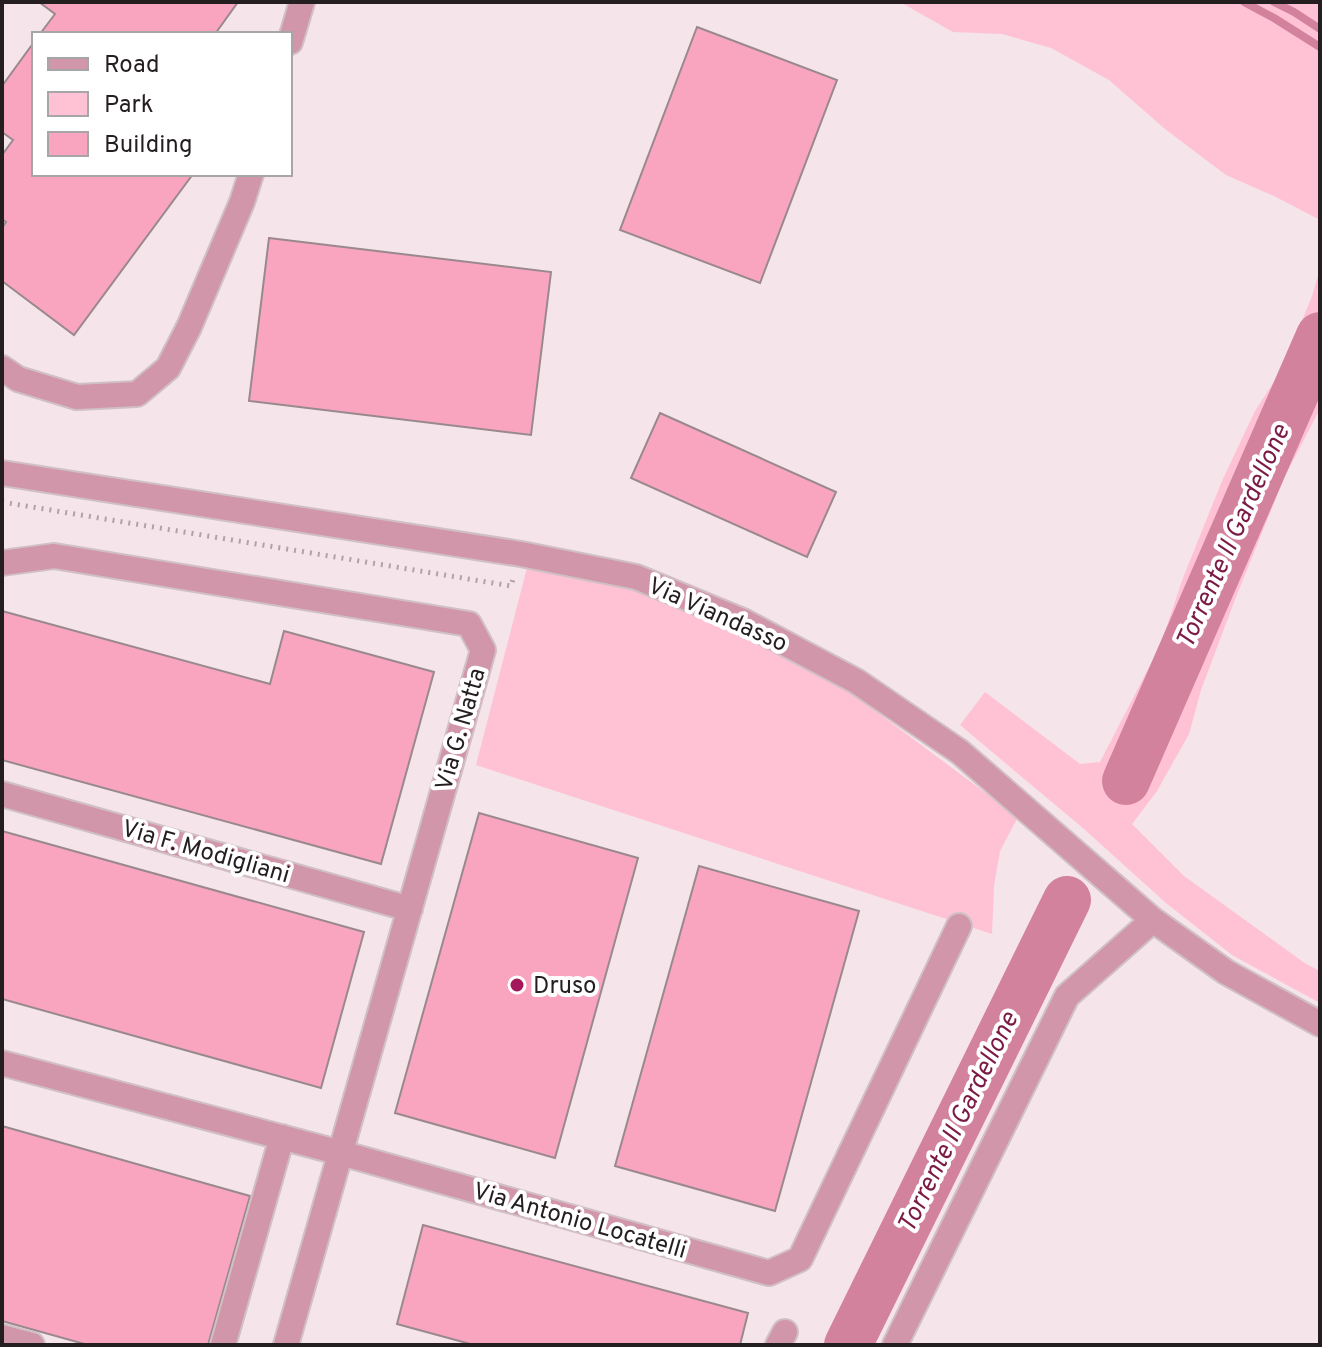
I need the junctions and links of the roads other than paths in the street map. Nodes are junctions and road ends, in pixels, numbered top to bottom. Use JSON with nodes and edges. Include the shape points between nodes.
{"nodes":[{"id":1,"x":302,"y":2,"type":"edge"},
{"id":2,"x":292,"y":35,"type":"edge"},
{"id":3,"x":250,"y":176,"type":"edge"},
{"id":4,"x":2,"y":368,"type":"edge"},
{"id":5,"x":2,"y":473,"type":"edge"},
{"id":6,"x":2,"y":563,"type":"edge"},
{"id":7,"x":2,"y":794,"type":"edge"},
{"id":8,"x":410,"y":909,"type":"junction"},
{"id":9,"x":1153,"y":920,"type":"junction"},
{"id":10,"x":959,"y":926,"type":"dead end"},
{"id":11,"x":1320,"y":1024,"type":"edge"},
{"id":12,"x":2,"y":1063,"type":"edge"},
{"id":13,"x":282,"y":1137,"type":"junction"},
{"id":14,"x":341,"y":1153,"type":"junction"},
{"id":15,"x":2,"y":1337,"type":"edge"},
{"id":16,"x":32,"y":1345,"type":"edge"},
{"id":17,"x":223,"y":1345,"type":"edge"},
{"id":18,"x":286,"y":1345,"type":"edge"},
{"id":19,"x":895,"y":1345,"type":"edge"}],
"edges":[{"from":1,"to":2,"type":"street"},
{"from":3,"to":4,"type":"street","via":[[168,368],[137,394],[77,397],[18,379]]},
{"from":5,"to":9,"type":"street","name":"Via Viandasso","via":[[521,554],[636,577],[745,622],[856,681],[960,752]]},
{"from":6,"to":8,"type":"street","name":"Via G. Natta","via":[[54,556],[469,624],[483,650]]},
{"from":7,"to":8,"type":"street","name":"Via F. Modigliani"},
{"from":8,"to":14,"type":"street","name":"Via G. Natta"},
{"from":9,"to":11,"type":"street","name":"Via Viandasso","via":[[1226,972]]},
{"from":9,"to":19,"type":"street","via":[[1067,996]]},
{"from":10,"to":14,"type":"street","name":"Via Antonio Locatelli","via":[[800,1259],[769,1273]]},
{"from":12,"to":13,"type":"street","name":"Via Antonio Locatelli"},
{"from":13,"to":14,"type":"street","name":"Via Antonio Locatelli"},
{"from":13,"to":17,"type":"street"},
{"from":14,"to":18,"type":"street","name":"Via G. Natta"},
{"from":15,"to":16,"type":"street"}]}
